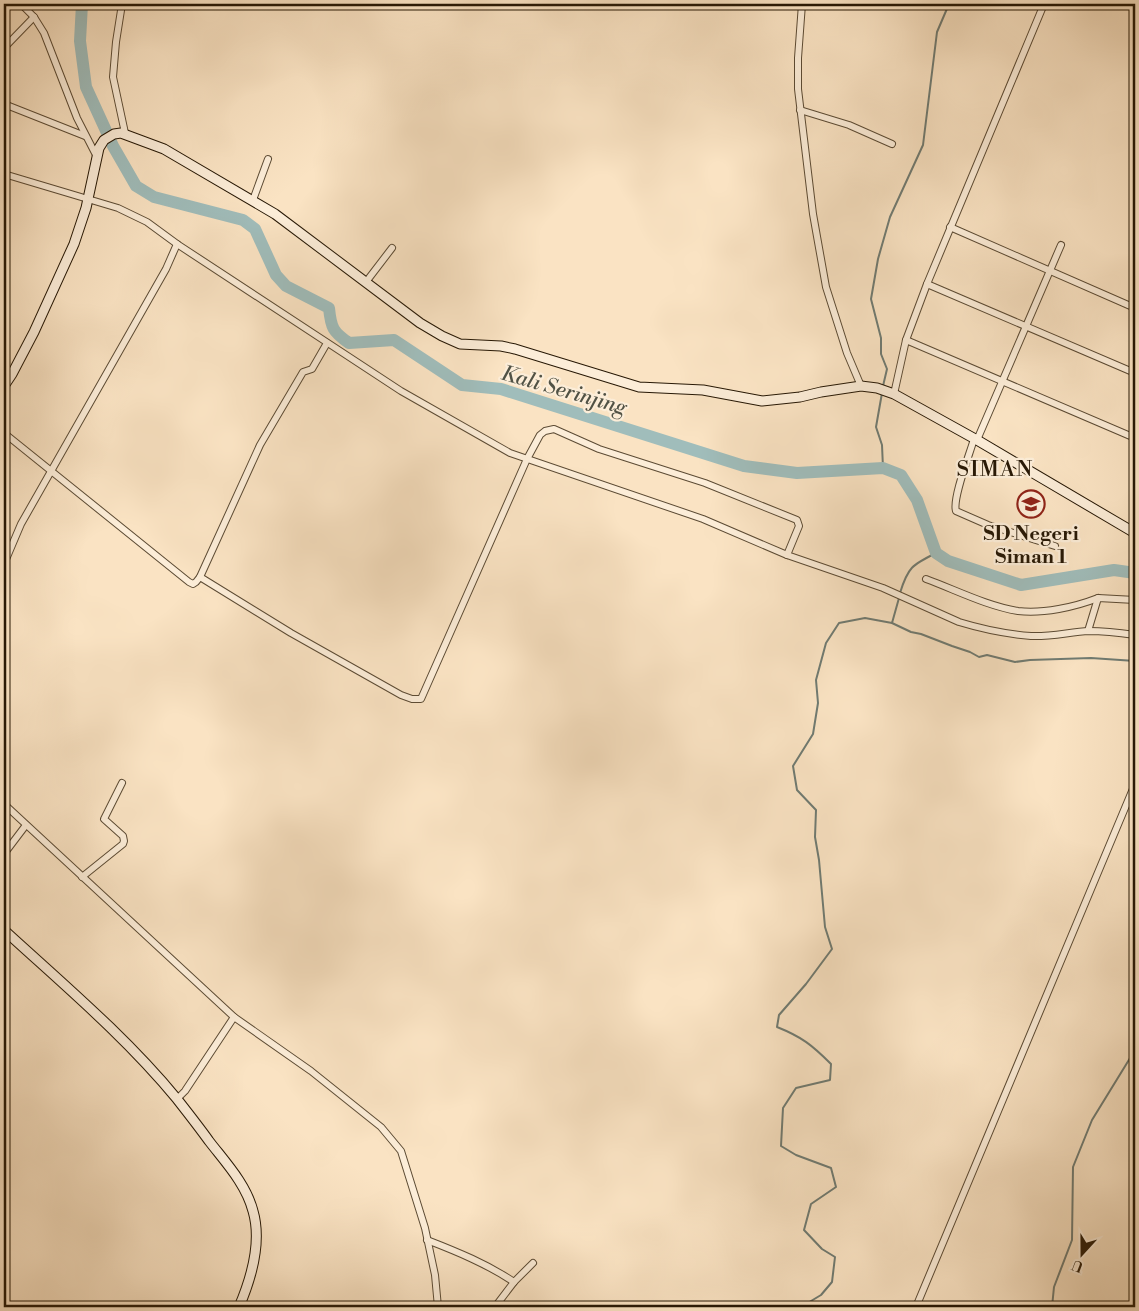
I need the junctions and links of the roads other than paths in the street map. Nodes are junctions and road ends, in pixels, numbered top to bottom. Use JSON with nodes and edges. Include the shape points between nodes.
{"nodes":[{"id":1,"x":21,"y":4,"type":"edge"},
{"id":2,"x":122,"y":4,"type":"edge"},
{"id":3,"x":802,"y":4,"type":"edge"},
{"id":4,"x":1044,"y":4,"type":"edge"},
{"id":5,"x":34,"y":17,"type":"junction"},
{"id":6,"x":4,"y":48,"type":"edge"},
{"id":7,"x":4,"y":104,"type":"edge"},
{"id":8,"x":800,"y":110,"type":"junction"},
{"id":9,"x":125,"y":133,"type":"junction"},
{"id":10,"x":85,"y":136,"type":"junction"},
{"id":11,"x":892,"y":144,"type":"dead end"},
{"id":12,"x":97,"y":157,"type":"junction"},
{"id":13,"x":268,"y":159,"type":"dead end"},
{"id":14,"x":4,"y":174,"type":"edge"},
{"id":15,"x":88,"y":198,"type":"junction"},
{"id":16,"x":253,"y":200,"type":"junction"},
{"id":17,"x":950,"y":227,"type":"junction"},
{"id":18,"x":177,"y":244,"type":"junction"},
{"id":19,"x":1061,"y":245,"type":"dead end"},
{"id":20,"x":392,"y":248,"type":"dead end"},
{"id":21,"x":1051,"y":270,"type":"junction"},
{"id":22,"x":366,"y":282,"type":"junction"},
{"id":23,"x":927,"y":284,"type":"junction"},
{"id":24,"x":1135,"y":308,"type":"edge"},
{"id":25,"x":1026,"y":325,"type":"junction"},
{"id":26,"x":906,"y":340,"type":"junction"},
{"id":27,"x":327,"y":343,"type":"junction"},
{"id":28,"x":1135,"y":373,"type":"edge"},
{"id":29,"x":1002,"y":382,"type":"junction"},
{"id":30,"x":4,"y":386,"type":"edge"},
{"id":31,"x":861,"y":386,"type":"junction"},
{"id":32,"x":891,"y":393,"type":"junction"},
{"id":33,"x":4,"y":433,"type":"edge"},
{"id":34,"x":1135,"y":438,"type":"edge"},
{"id":35,"x":976,"y":439,"type":"junction"},
{"id":36,"x":527,"y":459,"type":"junction"},
{"id":37,"x":52,"y":471,"type":"junction"},
{"id":38,"x":1135,"y":533,"type":"edge"},
{"id":39,"x":1054,"y":546,"type":"dead end"},
{"id":40,"x":787,"y":555,"type":"junction"},
{"id":41,"x":4,"y":564,"type":"edge"},
{"id":42,"x":200,"y":576,"type":"junction"},
{"id":43,"x":926,"y":579,"type":"dead end"},
{"id":44,"x":1098,"y":598,"type":"junction"},
{"id":45,"x":1135,"y":600,"type":"edge"},
{"id":46,"x":1088,"y":631,"type":"junction"},
{"id":47,"x":1135,"y":635,"type":"edge"},
{"id":48,"x":122,"y":783,"type":"dead end"},
{"id":49,"x":1135,"y":784,"type":"edge"},
{"id":50,"x":4,"y":804,"type":"edge"},
{"id":51,"x":26,"y":825,"type":"junction"},
{"id":52,"x":4,"y":854,"type":"edge"},
{"id":53,"x":82,"y":877,"type":"junction"},
{"id":54,"x":4,"y":930,"type":"edge"},
{"id":55,"x":234,"y":1017,"type":"junction"},
{"id":56,"x":177,"y":1099,"type":"junction"},
{"id":57,"x":427,"y":1240,"type":"junction"},
{"id":58,"x":533,"y":1263,"type":"dead end"},
{"id":59,"x":514,"y":1282,"type":"junction"},
{"id":60,"x":4,"y":1303,"type":"edge"},
{"id":61,"x":11,"y":1307,"type":"edge"},
{"id":62,"x":239,"y":1307,"type":"edge"},
{"id":63,"x":438,"y":1307,"type":"edge"},
{"id":64,"x":495,"y":1307,"type":"edge"},
{"id":65,"x":916,"y":1307,"type":"edge"}],
"edges":[{"from":1,"to":5,"type":"street"},
{"from":2,"to":9,"type":"street","via":[[114,77]]},
{"from":3,"to":8,"type":"street","via":[[798,58]]},
{"from":4,"to":17,"type":"street"},
{"from":5,"to":6,"type":"street"},
{"from":5,"to":10,"type":"street","via":[[51,49]]},
{"from":7,"to":10,"type":"street"},
{"from":8,"to":11,"type":"street","via":[[848,125]]},
{"from":8,"to":31,"type":"street","via":[[826,287]]},
{"from":9,"to":12,"type":"main road","via":[[114,134],[104,140]]},
{"from":9,"to":16,"type":"main road","via":[[164,150]]},
{"from":10,"to":12,"type":"street"},
{"from":12,"to":15,"type":"main road"},
{"from":13,"to":16,"type":"street"},
{"from":14,"to":15,"type":"street"},
{"from":15,"to":18,"type":"street","via":[[136,216]]},
{"from":15,"to":30,"type":"main road","via":[[60,276]]},
{"from":16,"to":22,"type":"main road"},
{"from":17,"to":21,"type":"street"},
{"from":17,"to":23,"type":"street"},
{"from":18,"to":27,"type":"street"},
{"from":18,"to":37,"type":"street"},
{"from":19,"to":21,"type":"street"},
{"from":20,"to":22,"type":"street"},
{"from":21,"to":24,"type":"street"},
{"from":21,"to":25,"type":"street"},
{"from":22,"to":31,"type":"main road","via":[[452,341],[515,349],[639,387],[703,390],[762,402]]},
{"from":23,"to":25,"type":"street"},
{"from":23,"to":26,"type":"street"},
{"from":25,"to":28,"type":"street"},
{"from":25,"to":29,"type":"street"},
{"from":26,"to":29,"type":"street"},
{"from":26,"to":32,"type":"street"},
{"from":27,"to":36,"type":"street","via":[[401,391],[510,453]]},
{"from":27,"to":42,"type":"street","via":[[312,369],[303,372],[260,445]]},
{"from":29,"to":34,"type":"street"},
{"from":29,"to":35,"type":"street"},
{"from":31,"to":32,"type":"main road"},
{"from":32,"to":35,"type":"main road"},
{"from":33,"to":37,"type":"street"},
{"from":35,"to":38,"type":"main road"},
{"from":35,"to":39,"type":"street","via":[[957,494],[956,511]]},
{"from":36,"to":40,"type":"street","via":[[703,519]]},
{"from":36,"to":40,"type":"street","via":[[540,435],[554,429],[599,449],[705,483],[797,520],[799,526]]},
{"from":36,"to":42,"type":"street","via":[[421,699],[401,695],[291,633]]},
{"from":37,"to":41,"type":"street","via":[[21,524]]},
{"from":37,"to":42,"type":"street","via":[[189,582],[194,584]]},
{"from":40,"to":46,"type":"street","via":[[868,582],[958,622],[1031,636]]},
{"from":43,"to":44,"type":"street","via":[[1018,610],[1042,611],[1084,604]]},
{"from":44,"to":45,"type":"street"},
{"from":44,"to":46,"type":"street"},
{"from":46,"to":47,"type":"street"},
{"from":48,"to":53,"type":"street","via":[[104,819],[123,836],[123,844]]},
{"from":49,"to":65,"type":"street"},
{"from":50,"to":51,"type":"street"},
{"from":51,"to":52,"type":"street"},
{"from":51,"to":53,"type":"street"},
{"from":53,"to":55,"type":"street"},
{"from":54,"to":56,"type":"main road","via":[[108,1026]]},
{"from":55,"to":56,"type":"street"},
{"from":55,"to":57,"type":"street","via":[[311,1071],[391,1137],[401,1151]]},
{"from":56,"to":62,"type":"main road","via":[[243,1185],[254,1212],[256,1240],[253,1263]]},
{"from":57,"to":59,"type":"street","via":[[496,1270]]},
{"from":57,"to":63,"type":"street"},
{"from":58,"to":59,"type":"street"},
{"from":59,"to":64,"type":"street"},
{"from":60,"to":61,"type":"street"}]}
